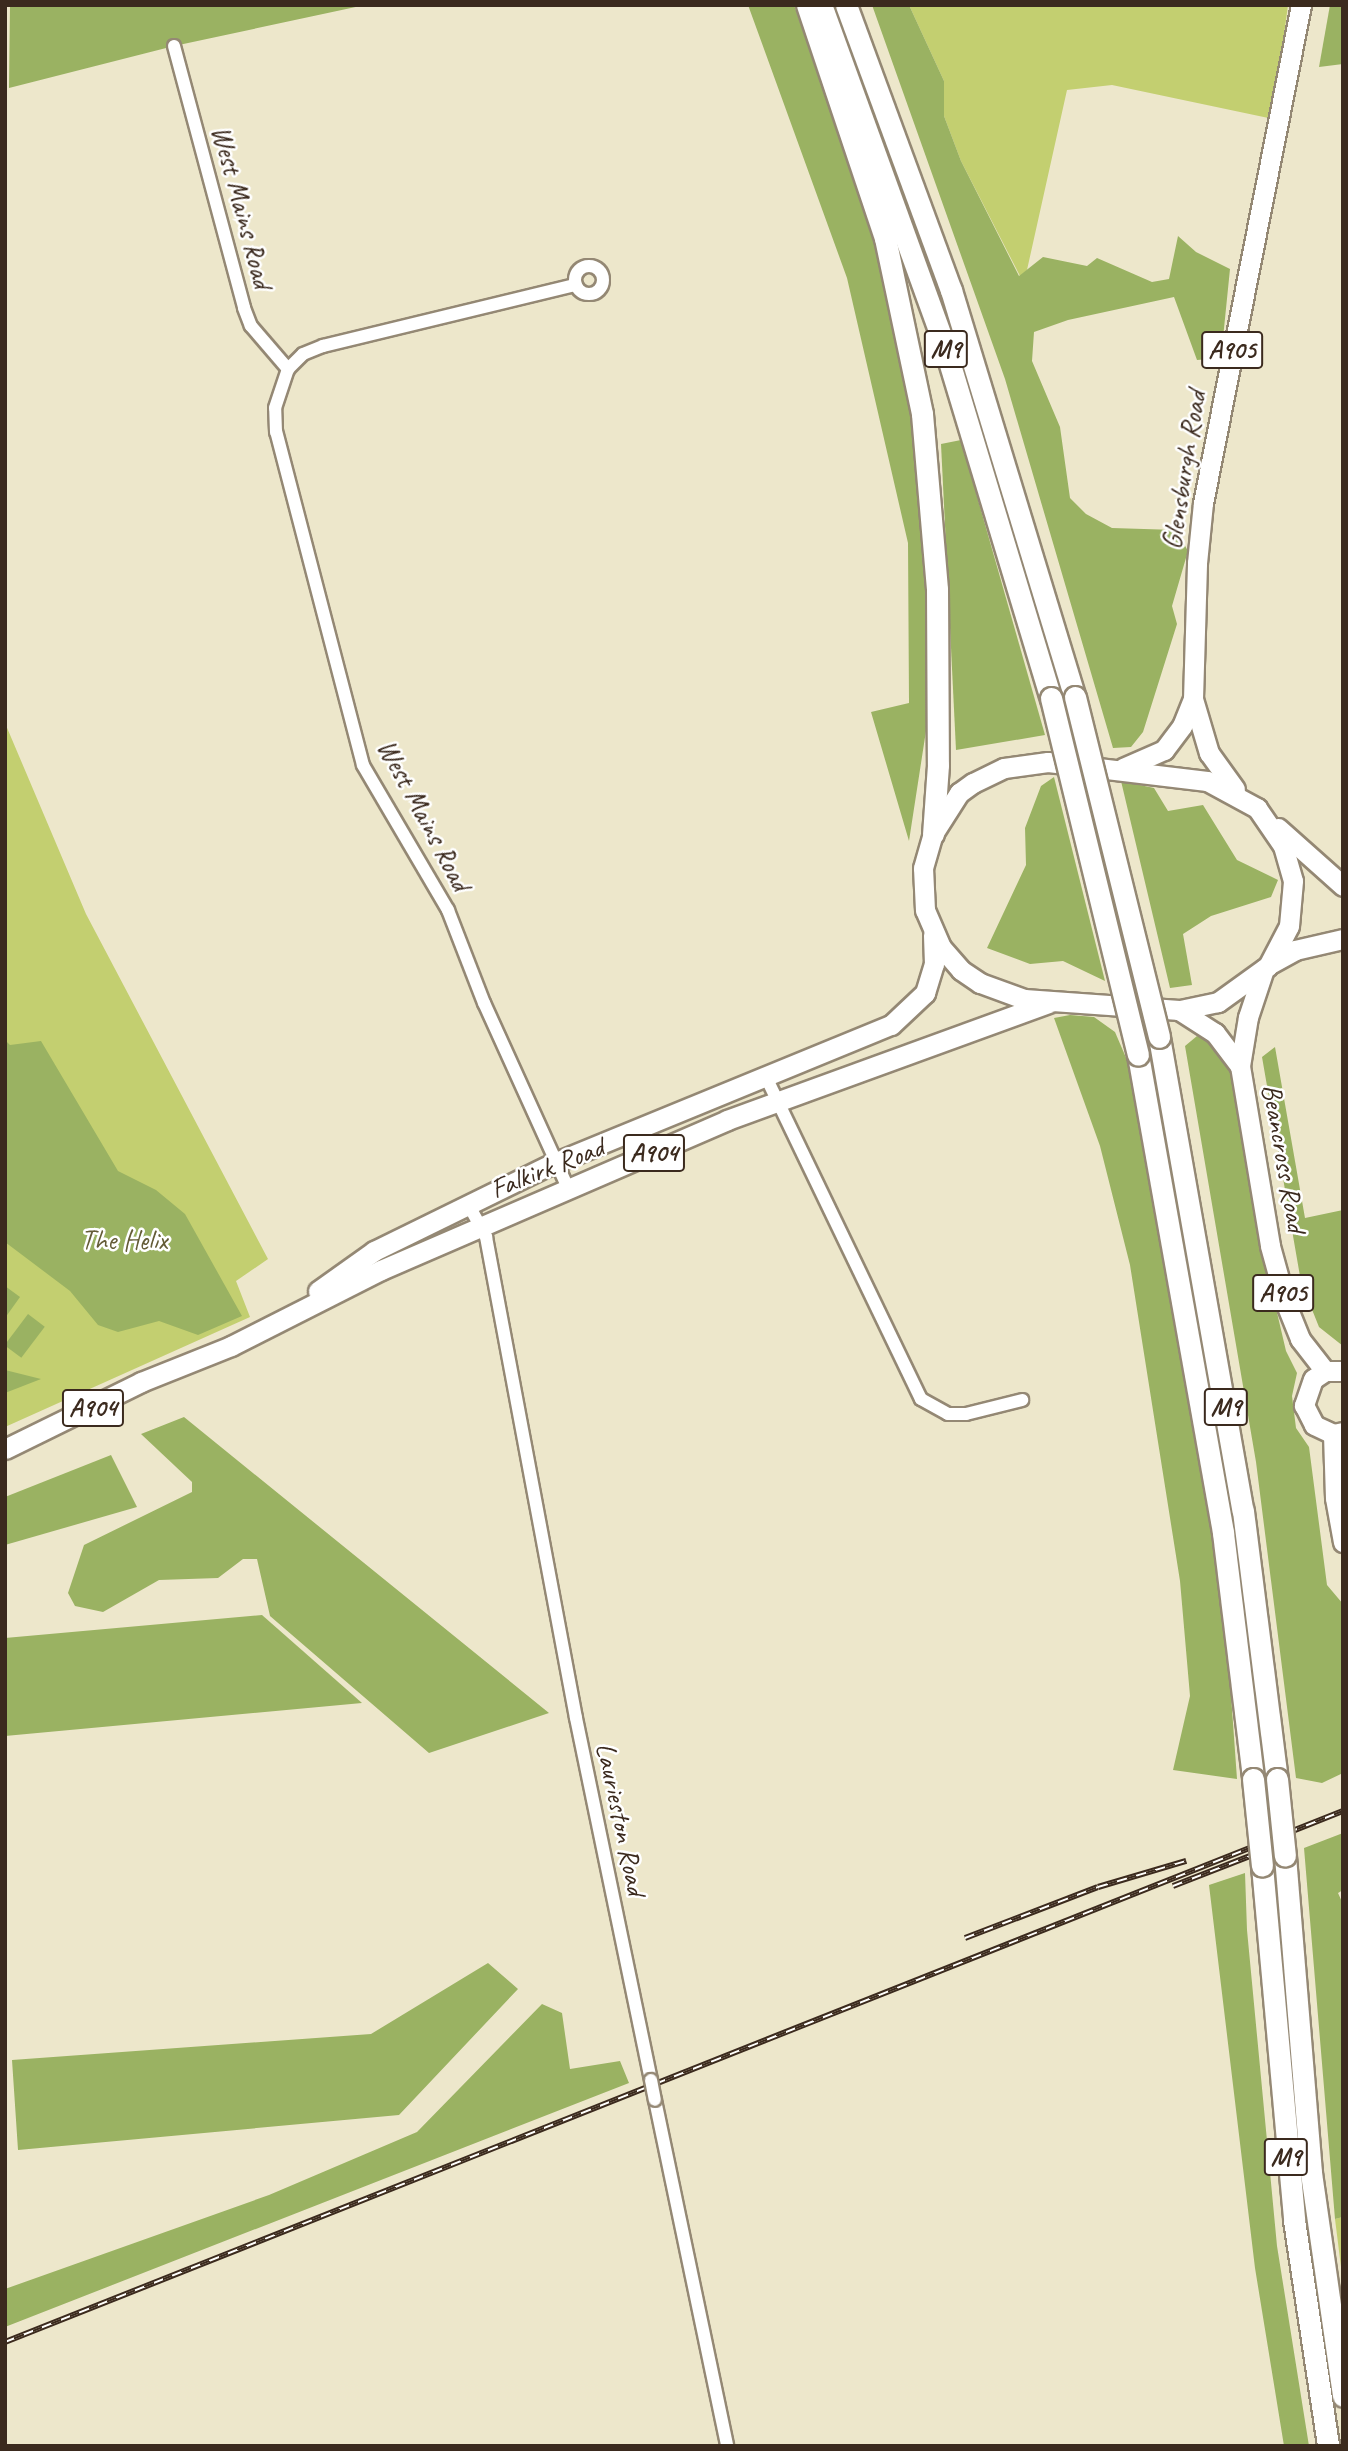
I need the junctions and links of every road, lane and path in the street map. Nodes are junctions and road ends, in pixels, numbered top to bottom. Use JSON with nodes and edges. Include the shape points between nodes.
{"nodes":[{"id":1,"x":807,"y":5,"type":"edge"},
{"id":2,"x":822,"y":5,"type":"edge"},
{"id":3,"x":846,"y":5,"type":"edge"},
{"id":4,"x":1301,"y":5,"type":"edge"},
{"id":5,"x":174,"y":46,"type":"dead end"},
{"id":6,"x":576,"y":285,"type":"dead end"},
{"id":7,"x":288,"y":369,"type":"junction"},
{"id":8,"x":1192,"y":699,"type":"junction"},
{"id":9,"x":1117,"y":770,"type":"junction"},
{"id":10,"x":1250,"y":803,"type":"junction"},
{"id":11,"x":933,"y":834,"type":"junction"},
{"id":12,"x":1343,"y":886,"type":"edge"},
{"id":13,"x":932,"y":933,"type":"junction"},
{"id":14,"x":1343,"y":939,"type":"edge"},
{"id":15,"x":1266,"y":967,"type":"junction"},
{"id":16,"x":1048,"y":1003,"type":"junction"},
{"id":17,"x":1179,"y":1010,"type":"junction"},
{"id":18,"x":1240,"y":1066,"type":"junction"},
{"id":19,"x":766,"y":1077,"type":"junction"},
{"id":20,"x":777,"y":1100,"type":"junction"},
{"id":21,"x":554,"y":1163,"type":"junction"},
{"id":22,"x":568,"y":1188,"type":"junction"},
{"id":23,"x":468,"y":1204,"type":"junction"},
{"id":24,"x":481,"y":1225,"type":"junction"},
{"id":25,"x":269,"y":1326,"type":"junction"},
{"id":26,"x":1334,"y":1371,"type":"edge"},
{"id":27,"x":1022,"y":1400,"type":"dead end"},
{"id":28,"x":1338,"y":1433,"type":"edge"},
{"id":29,"x":5,"y":1449,"type":"edge"},
{"id":30,"x":1343,"y":1542,"type":"edge"},
{"id":31,"x":1343,"y":2396,"type":"edge"},
{"id":32,"x":727,"y":2446,"type":"edge"},
{"id":33,"x":1328,"y":2446,"type":"edge"}],
"edges":[{"from":1,"to":11,"type":"highway","via":[[885,238],[922,414],[937,589],[938,765]]},
{"from":2,"to":33,"type":"highway","number":"M9","bridge":true,"via":[[938,326],[1051,698],[1138,1055],[1223,1533],[1262,1866],[1291,2198]]},
{"from":3,"to":31,"type":"highway","number":"M9","bridge":true,"via":[[951,290],[1075,697],[1158,1037],[1240,1487],[1285,1856],[1311,2173]]},
{"from":4,"to":8,"type":"main road","name":"Glensburgh Road","number":"A905","via":[[1203,503]]},
{"from":5,"to":7,"type":"street","name":"West Mains Road","via":[[244,308],[257,334]]},
{"from":6,"to":7,"type":"street","via":[[323,346],[303,354]]},
{"from":7,"to":21,"type":"street","name":"West Mains Road","via":[[275,408],[276,432],[363,765],[448,910]]},
{"from":8,"to":9,"type":"main road","name":"Glensburgh Road","number":"A905","via":[[1182,726],[1164,750]]},
{"from":8,"to":10,"type":"main road","name":"Glensburgh Road","number":"A905","via":[[1215,765]]},
{"from":9,"to":10,"type":"main road","via":[[1207,780]]},
{"from":9,"to":11,"type":"main road","via":[[1048,762],[1004,768],[959,793]]},
{"from":10,"to":12,"type":"main road"},
{"from":10,"to":15,"type":"main road","name":"Beancross Road","via":[[1283,846],[1293,881],[1289,926]]},
{"from":11,"to":13,"type":"main road","via":[[922,888]]},
{"from":13,"to":16,"type":"main road","via":[[952,960],[980,983]]},
{"from":13,"to":19,"type":"main road","name":"Falkirk Road","number":"A904","via":[[931,977],[918,1004],[907,1014]]},
{"from":14,"to":15,"type":"main road","via":[[1295,950]]},
{"from":15,"to":17,"type":"main road","via":[[1218,1002]]},
{"from":15,"to":18,"type":"main road","name":"Beancross Road","number":"A905","via":[[1247,1020]]},
{"from":16,"to":17,"type":"main road"},
{"from":16,"to":20,"type":"main road","name":"Falkirk Road","number":"A904"},
{"from":17,"to":18,"type":"main road","name":"Beancross Road","number":"A905","via":[[1215,1033]]},
{"from":18,"to":26,"type":"main road","name":"Beancross Road","number":"A905","via":[[1270,1246],[1286,1304],[1300,1339]]},
{"from":19,"to":20,"type":"street"},
{"from":19,"to":21,"type":"main road","name":"Falkirk Road","number":"A904"},
{"from":20,"to":22,"type":"main road","name":"Falkirk Road","number":"A904"},
{"from":20,"to":27,"type":"street","via":[[921,1399],[948,1414]]},
{"from":21,"to":22,"type":"street","name":"West Mains Road"},
{"from":21,"to":23,"type":"main road","name":"Falkirk Road","number":"A904"},
{"from":22,"to":24,"type":"main road","name":"Falkirk Road","number":"A904"},
{"from":23,"to":24,"type":"street","name":"Laurieston Road"},
{"from":23,"to":25,"type":"main road","name":"Falkirk Road","number":"A904","via":[[373,1251]]},
{"from":24,"to":25,"type":"main road","name":"Falkirk Road","number":"A904"},
{"from":24,"to":32,"type":"street","name":"Laurieston Road","bridge":true,"via":[[575,1711]]},
{"from":25,"to":29,"type":"main road","name":"Falkirk Road","number":"A904"},
{"from":26,"to":28,"type":"main road","via":[[1307,1388],[1304,1405],[1314,1425]]},
{"from":28,"to":30,"type":"main road","via":[[1335,1498]]}]}
